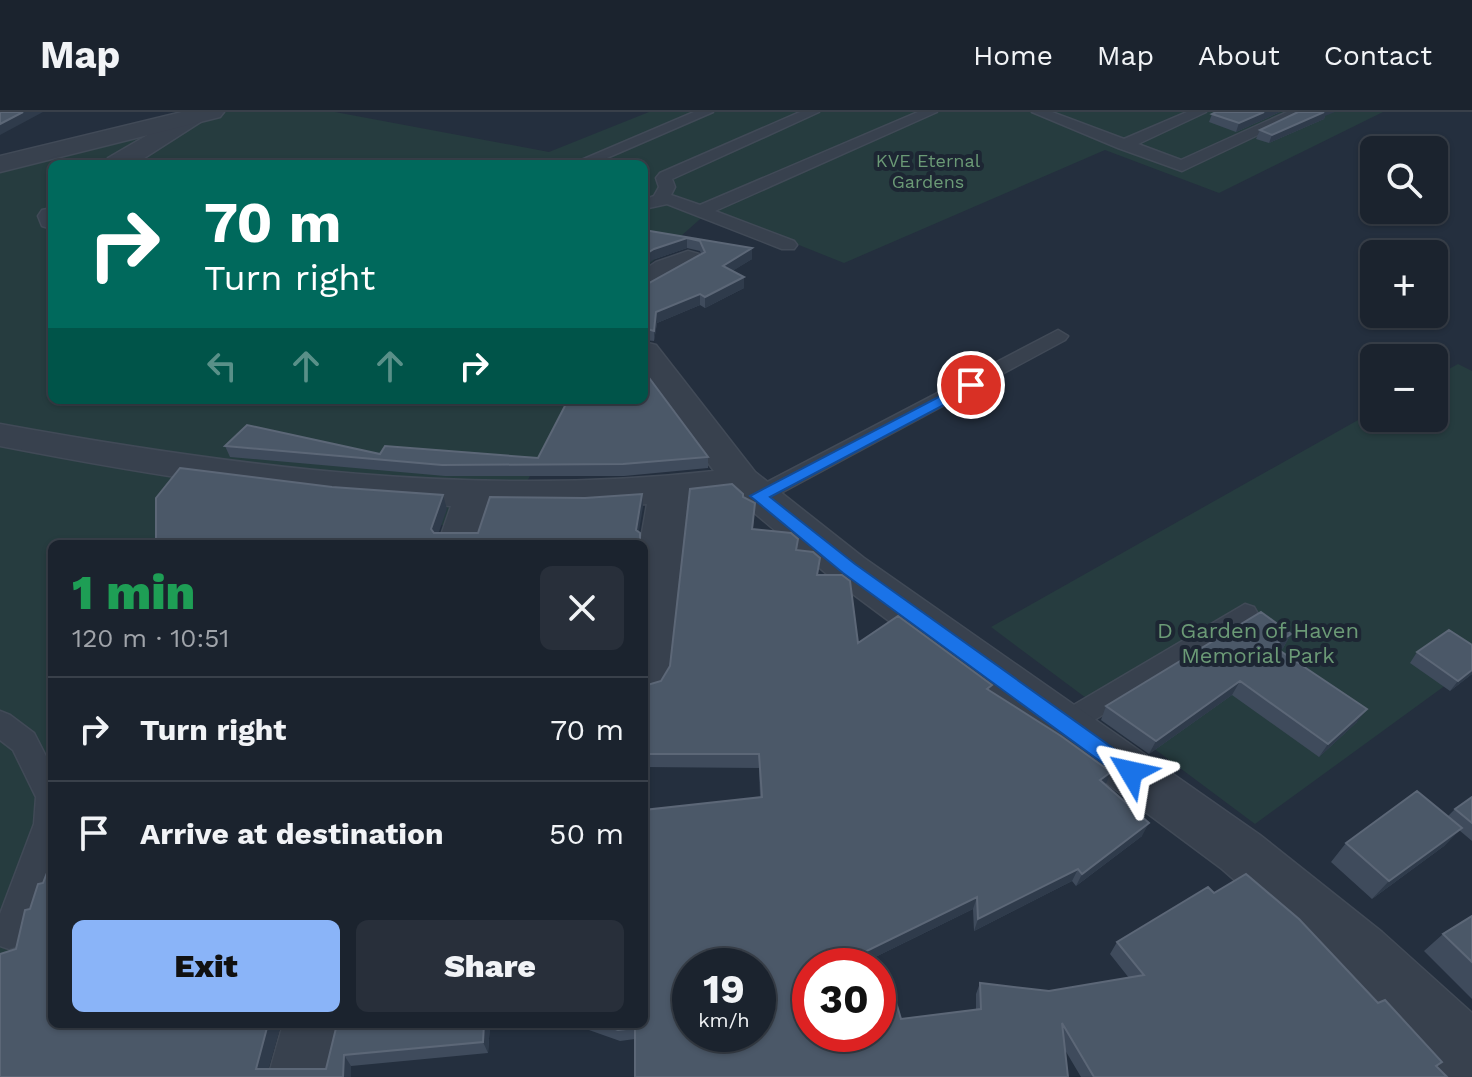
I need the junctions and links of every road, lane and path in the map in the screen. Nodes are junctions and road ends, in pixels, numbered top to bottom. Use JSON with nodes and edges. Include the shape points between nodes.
{"nodes":[{"id":1,"x":706,"y":112,"type":"edge"},
{"id":2,"x":812,"y":112,"type":"edge"},
{"id":3,"x":930,"y":112,"type":"edge"},
{"id":4,"x":1039,"y":112,"type":"edge"},
{"id":5,"x":1095,"y":112,"type":"edge"},
{"id":6,"x":1199,"y":112,"type":"edge"},
{"id":7,"x":1299,"y":112,"type":"edge"},
{"id":8,"x":206,"y":113,"type":"edge"},
{"id":9,"x":1067,"y":123,"type":"junction"},
{"id":10,"x":1123,"y":145,"type":"junction"},
{"id":11,"x":124,"y":160,"type":"edge"},
{"id":12,"x":590,"y":160,"type":"edge"},
{"id":13,"x":0,"y":164,"type":"edge"},
{"id":14,"x":652,"y":203,"type":"edge"},
{"id":15,"x":698,"y":212,"type":"junction"},
{"id":16,"x":788,"y":245,"type":"dead end"},
{"id":17,"x":688,"y":260,"type":"edge"},
{"id":18,"x":648,"y":281,"type":"edge"},
{"id":19,"x":1058,"y":336,"type":"dead end"},
{"id":20,"x":648,"y":357,"type":"edge"},
{"id":21,"x":0,"y":435,"type":"edge"},
{"id":22,"x":670,"y":488,"type":"junction"},
{"id":23,"x":750,"y":488,"type":"junction"},
{"id":24,"x":475,"y":495,"type":"junction"},
{"id":25,"x":460,"y":540,"type":"edge"},
{"id":26,"x":1245,"y":614,"type":"dead end"},
{"id":27,"x":648,"y":640,"type":"edge"},
{"id":28,"x":0,"y":723,"type":"edge"},
{"id":29,"x":1065,"y":724,"type":"junction"},
{"id":30,"x":48,"y":791,"type":"edge"},
{"id":31,"x":48,"y":830,"type":"edge"},
{"id":32,"x":9,"y":933,"type":"dead end"},
{"id":33,"x":313,"y":1028,"type":"edge"},
{"id":34,"x":1472,"y":1055,"type":"edge"},
{"id":35,"x":300,"y":1077,"type":"edge"}],
"edges":[{"from":1,"to":12,"type":"lane"},
{"from":2,"to":14,"type":"lane","via":[[666,176],[667,187]]},
{"from":3,"to":15,"type":"lane"},
{"from":4,"to":9,"type":"lane"},
{"from":5,"to":9,"type":"lane"},
{"from":6,"to":10,"type":"lane"},
{"from":7,"to":10,"type":"lane","via":[[1185,166]]},
{"from":8,"to":11,"type":"street"},
{"from":8,"to":13,"type":"street"},
{"from":9,"to":10,"type":"lane"},
{"from":14,"to":15,"type":"lane"},
{"from":15,"to":16,"type":"lane"},
{"from":17,"to":18,"type":"street"},
{"from":19,"to":23,"type":"lane"},
{"from":20,"to":23,"type":"street"},
{"from":21,"to":24,"type":"street","via":[[104,455],[371,491]]},
{"from":22,"to":23,"type":"street"},
{"from":22,"to":24,"type":"street","via":[[568,496]]},
{"from":22,"to":27,"type":"street"},
{"from":23,"to":29,"type":"street","via":[[849,569]]},
{"from":24,"to":25,"type":"street"},
{"from":26,"to":29,"type":"lane"},
{"from":28,"to":30,"type":"lane","via":[[24,742]]},
{"from":29,"to":34,"type":"street","via":[[1241,852],[1361,952]]},
{"from":31,"to":32,"type":"lane"},
{"from":33,"to":35,"type":"street"}]}
